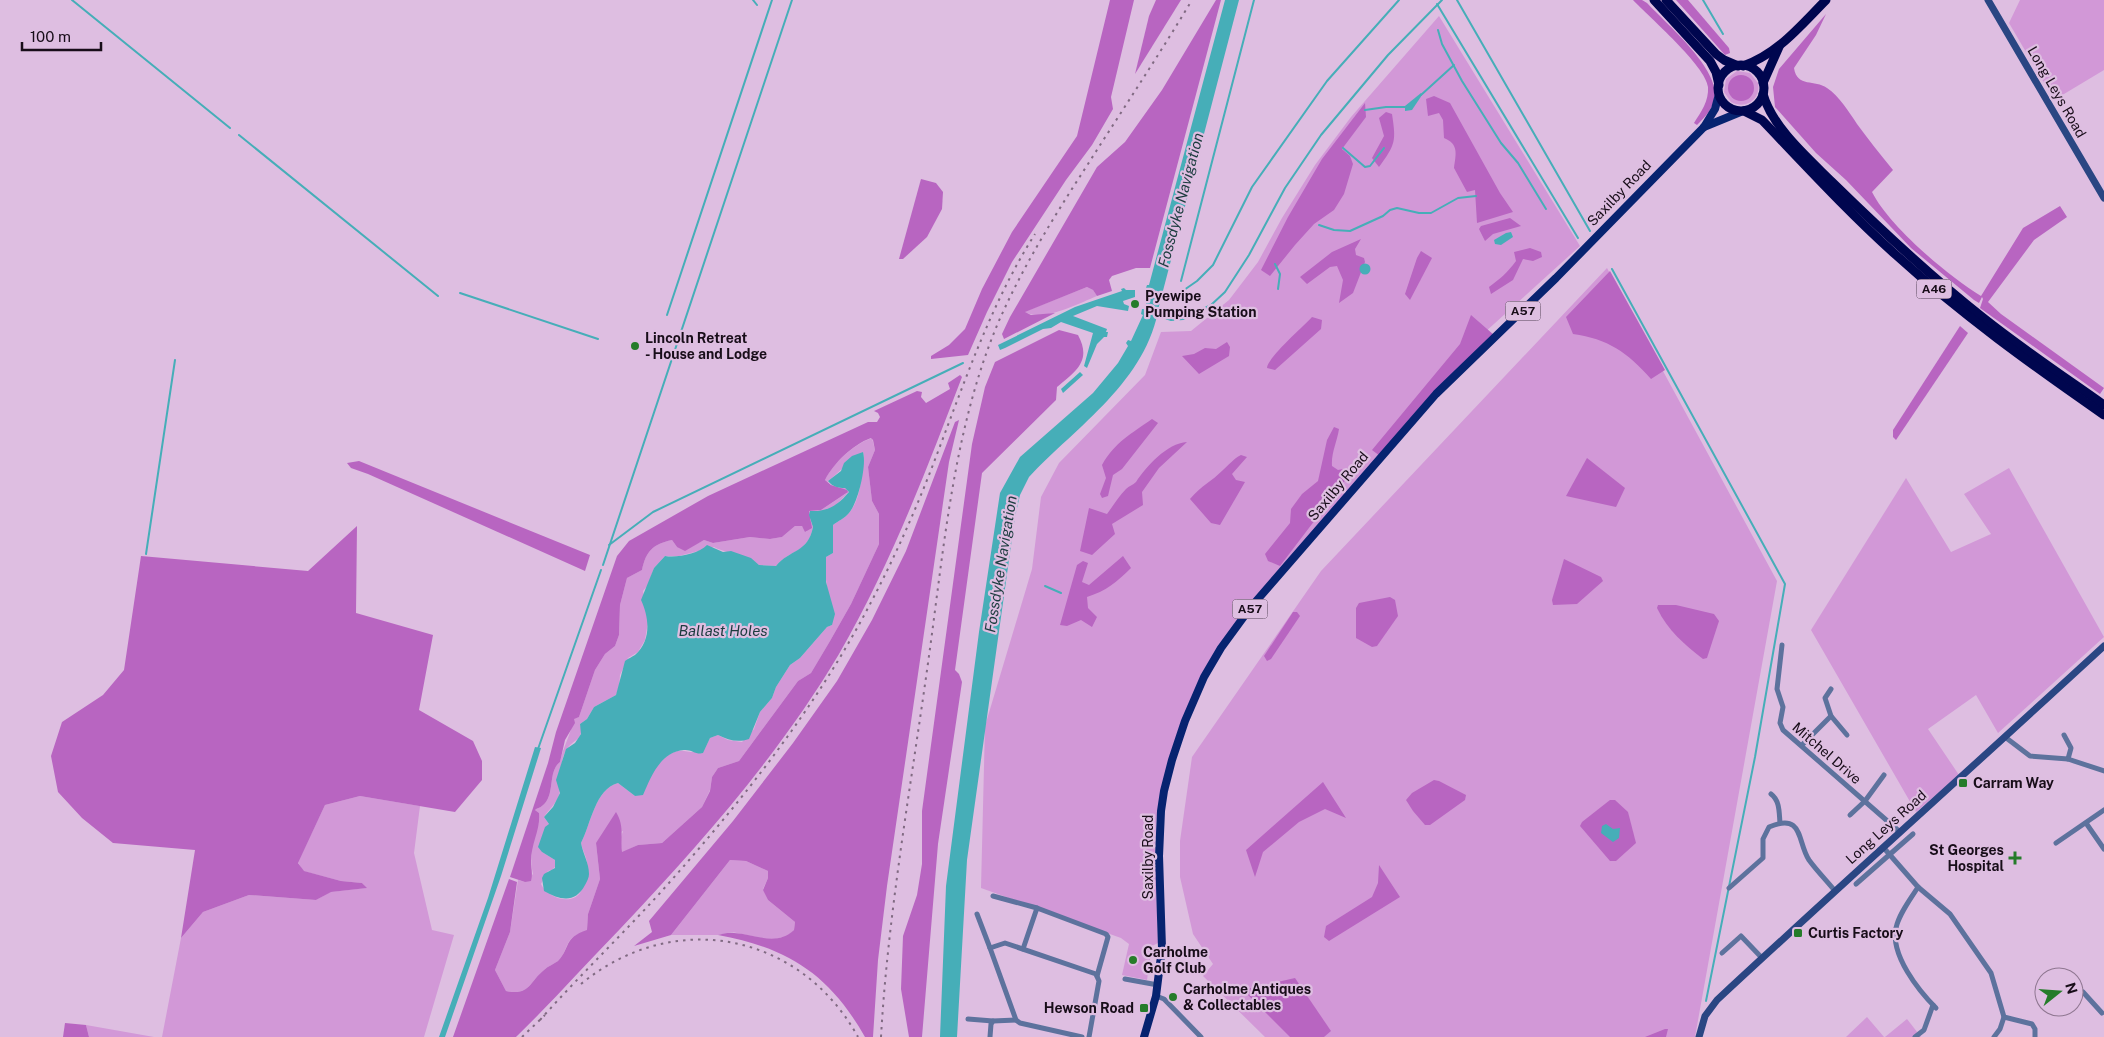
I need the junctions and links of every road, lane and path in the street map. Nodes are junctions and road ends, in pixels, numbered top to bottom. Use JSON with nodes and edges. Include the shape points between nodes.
{"nodes":[{"id":1,"x":1654,"y":0,"type":"edge"},
{"id":2,"x":1666,"y":0,"type":"edge"},
{"id":3,"x":1826,"y":0,"type":"edge"},
{"id":4,"x":1988,"y":0,"type":"edge"},
{"id":5,"x":1779,"y":46,"type":"junction"},
{"id":6,"x":1741,"y":66,"type":"junction"},
{"id":7,"x":1763,"y":83,"type":"junction"},
{"id":8,"x":1719,"y":90,"type":"junction"},
{"id":9,"x":1763,"y":94,"type":"junction"},
{"id":10,"x":1743,"y":111,"type":"junction"},
{"id":11,"x":1704,"y":127,"type":"junction"},
{"id":12,"x":2104,"y":198,"type":"edge"},
{"id":13,"x":2104,"y":405,"type":"edge"},
{"id":14,"x":2104,"y":415,"type":"edge"},
{"id":15,"x":1782,"y":645,"type":"dead end"},
{"id":16,"x":2104,"y":646,"type":"edge"},
{"id":17,"x":1831,"y":689,"type":"dead end"},
{"id":18,"x":1831,"y":716,"type":"junction"},
{"id":19,"x":1847,"y":735,"type":"dead end"},
{"id":20,"x":2064,"y":735,"type":"dead end"},
{"id":21,"x":2005,"y":737,"type":"junction"},
{"id":22,"x":1802,"y":745,"type":"junction"},
{"id":23,"x":2068,"y":759,"type":"junction"},
{"id":24,"x":2104,"y":771,"type":"edge"},
{"id":25,"x":1884,"y":775,"type":"dead end"},
{"id":26,"x":1771,"y":794,"type":"dead end"},
{"id":27,"x":1865,"y":801,"type":"junction"},
{"id":28,"x":2104,"y":810,"type":"edge"},
{"id":29,"x":1850,"y":815,"type":"dead end"},
{"id":30,"x":1780,"y":823,"type":"junction"},
{"id":31,"x":2086,"y":823,"type":"junction"},
{"id":32,"x":1900,"y":832,"type":"junction"},
{"id":33,"x":1913,"y":834,"type":"dead end"},
{"id":34,"x":2056,"y":843,"type":"dead end"},
{"id":35,"x":1882,"y":847,"type":"junction"},
{"id":36,"x":2104,"y":849,"type":"edge"},
{"id":37,"x":1888,"y":855,"type":"junction"},
{"id":38,"x":1856,"y":884,"type":"dead end"},
{"id":39,"x":1918,"y":887,"type":"junction"},
{"id":40,"x":1729,"y":888,"type":"dead end"},
{"id":41,"x":1835,"y":891,"type":"junction"},
{"id":42,"x":993,"y":896,"type":"dead end"},
{"id":43,"x":1037,"y":908,"type":"junction"},
{"id":44,"x":977,"y":914,"type":"dead end"},
{"id":45,"x":990,"y":948,"type":"junction"},
{"id":46,"x":1023,"y":949,"type":"junction"},
{"id":47,"x":1722,"y":953,"type":"dead end"},
{"id":48,"x":1762,"y":958,"type":"junction"},
{"id":49,"x":1098,"y":976,"type":"junction"},
{"id":50,"x":1125,"y":979,"type":"dead end"},
{"id":51,"x":1158,"y":985,"type":"junction"},
{"id":52,"x":2084,"y":993,"type":"edge"},
{"id":53,"x":1156,"y":996,"type":"junction"},
{"id":54,"x":2103,"y":1013,"type":"edge"},
{"id":55,"x":2004,"y":1017,"type":"junction"},
{"id":56,"x":968,"y":1019,"type":"dead end"},
{"id":57,"x":1016,"y":1020,"type":"junction"},
{"id":58,"x":993,"y":1021,"type":"junction"},
{"id":59,"x":990,"y":1037,"type":"edge"},
{"id":60,"x":1082,"y":1037,"type":"edge"},
{"id":61,"x":1089,"y":1037,"type":"edge"},
{"id":62,"x":1144,"y":1037,"type":"edge"},
{"id":63,"x":1201,"y":1037,"type":"edge"},
{"id":64,"x":1699,"y":1037,"type":"edge"},
{"id":65,"x":1915,"y":1037,"type":"edge"},
{"id":66,"x":1994,"y":1037,"type":"edge"},
{"id":67,"x":2035,"y":1037,"type":"edge"}],
"edges":[{"from":1,"to":8,"type":"highway","via":[[1710,61]]},
{"from":2,"to":6,"type":"highway","via":[[1720,58]]},
{"from":3,"to":5,"type":"highway"},
{"from":4,"to":12,"type":"street","name":"Long Leys Road"},
{"from":5,"to":6,"type":"highway","via":[[1762,58]]},
{"from":5,"to":7,"type":"highway"},
{"from":6,"to":7,"type":"highway","via":[[1756,71]]},
{"from":6,"to":8,"type":"highway","via":[[1724,74]]},
{"from":7,"to":9,"type":"highway"},
{"from":8,"to":10,"type":"highway","via":[[1728,107]]},
{"from":8,"to":11,"type":"main road","name":"Saxilby Road","number":"A57","via":[[1717,104]]},
{"from":9,"to":10,"type":"highway","via":[[1756,106]]},
{"from":9,"to":13,"type":"highway","number":"A46","via":[[1770,113],[1778,123],[1881,230],[1982,316]]},
{"from":10,"to":11,"type":"main road","name":"Saxilby Road","number":"A57"},
{"from":10,"to":14,"type":"highway","number":"A46","via":[[1762,120],[1847,210],[1942,296],[2038,370]]},
{"from":11,"to":51,"type":"main road","name":"Saxilby Road","number":"A57","via":[[1556,278],[1436,394],[1251,607],[1221,648],[1192,703],[1165,783],[1159,856],[1162,948]]},
{"from":15,"to":22,"type":"street","name":"Mitchel Drive","via":[[1777,689],[1783,707],[1780,723],[1783,730]]},
{"from":16,"to":21,"type":"street","name":"Long Leys Road"},
{"from":17,"to":18,"type":"street","via":[[1825,698]]},
{"from":18,"to":19,"type":"street"},
{"from":18,"to":22,"type":"street"},
{"from":20,"to":23,"type":"street","via":[[2070,748]]},
{"from":21,"to":23,"type":"street","via":[[2030,756]]},
{"from":21,"to":32,"type":"street","name":"Long Leys Road"},
{"from":22,"to":27,"type":"street","name":"Mitchel Drive"},
{"from":23,"to":24,"type":"street"},
{"from":25,"to":27,"type":"street"},
{"from":26,"to":30,"type":"street","via":[[1779,808]]},
{"from":27,"to":29,"type":"street"},
{"from":27,"to":32,"type":"street","name":"Mitchel Drive"},
{"from":28,"to":31,"type":"street"},
{"from":30,"to":40,"type":"street","via":[[1769,827],[1763,839],[1763,858]]},
{"from":30,"to":41,"type":"street","via":[[1790,824],[1800,832],[1808,859]]},
{"from":31,"to":34,"type":"street"},
{"from":31,"to":36,"type":"street"},
{"from":32,"to":35,"type":"street","name":"Long Leys Road"},
{"from":33,"to":37,"type":"street"},
{"from":35,"to":37,"type":"street"},
{"from":35,"to":41,"type":"street","name":"Long Leys Road"},
{"from":37,"to":38,"type":"street"},
{"from":37,"to":39,"type":"street"},
{"from":39,"to":55,"type":"street","via":[[1950,914],[1991,973]]},
{"from":39,"to":65,"type":"street","via":[[1895,929],[1906,970],[1935,1007],[1924,1030]]},
{"from":41,"to":48,"type":"street","name":"Long Leys Road"},
{"from":42,"to":43,"type":"street"},
{"from":43,"to":46,"type":"street"},
{"from":43,"to":49,"type":"street","via":[[1106,934],[1108,940]]},
{"from":44,"to":45,"type":"street"},
{"from":45,"to":46,"type":"street","via":[[1005,943]]},
{"from":45,"to":57,"type":"street"},
{"from":46,"to":49,"type":"street"},
{"from":47,"to":48,"type":"street","via":[[1741,936]]},
{"from":48,"to":64,"type":"street","name":"Long Leys Road","via":[[1709,1009]]},
{"from":49,"to":61,"type":"street"},
{"from":50,"to":51,"type":"street"},
{"from":51,"to":53,"type":"main road","number":"A57"},
{"from":52,"to":54,"type":"street"},
{"from":53,"to":62,"type":"main road","number":"A57"},
{"from":53,"to":63,"type":"street"},
{"from":55,"to":66,"type":"street"},
{"from":55,"to":67,"type":"street","via":[[2032,1024]]},
{"from":56,"to":58,"type":"street"},
{"from":57,"to":58,"type":"street"},
{"from":57,"to":60,"type":"street"},
{"from":58,"to":59,"type":"street"}]}
